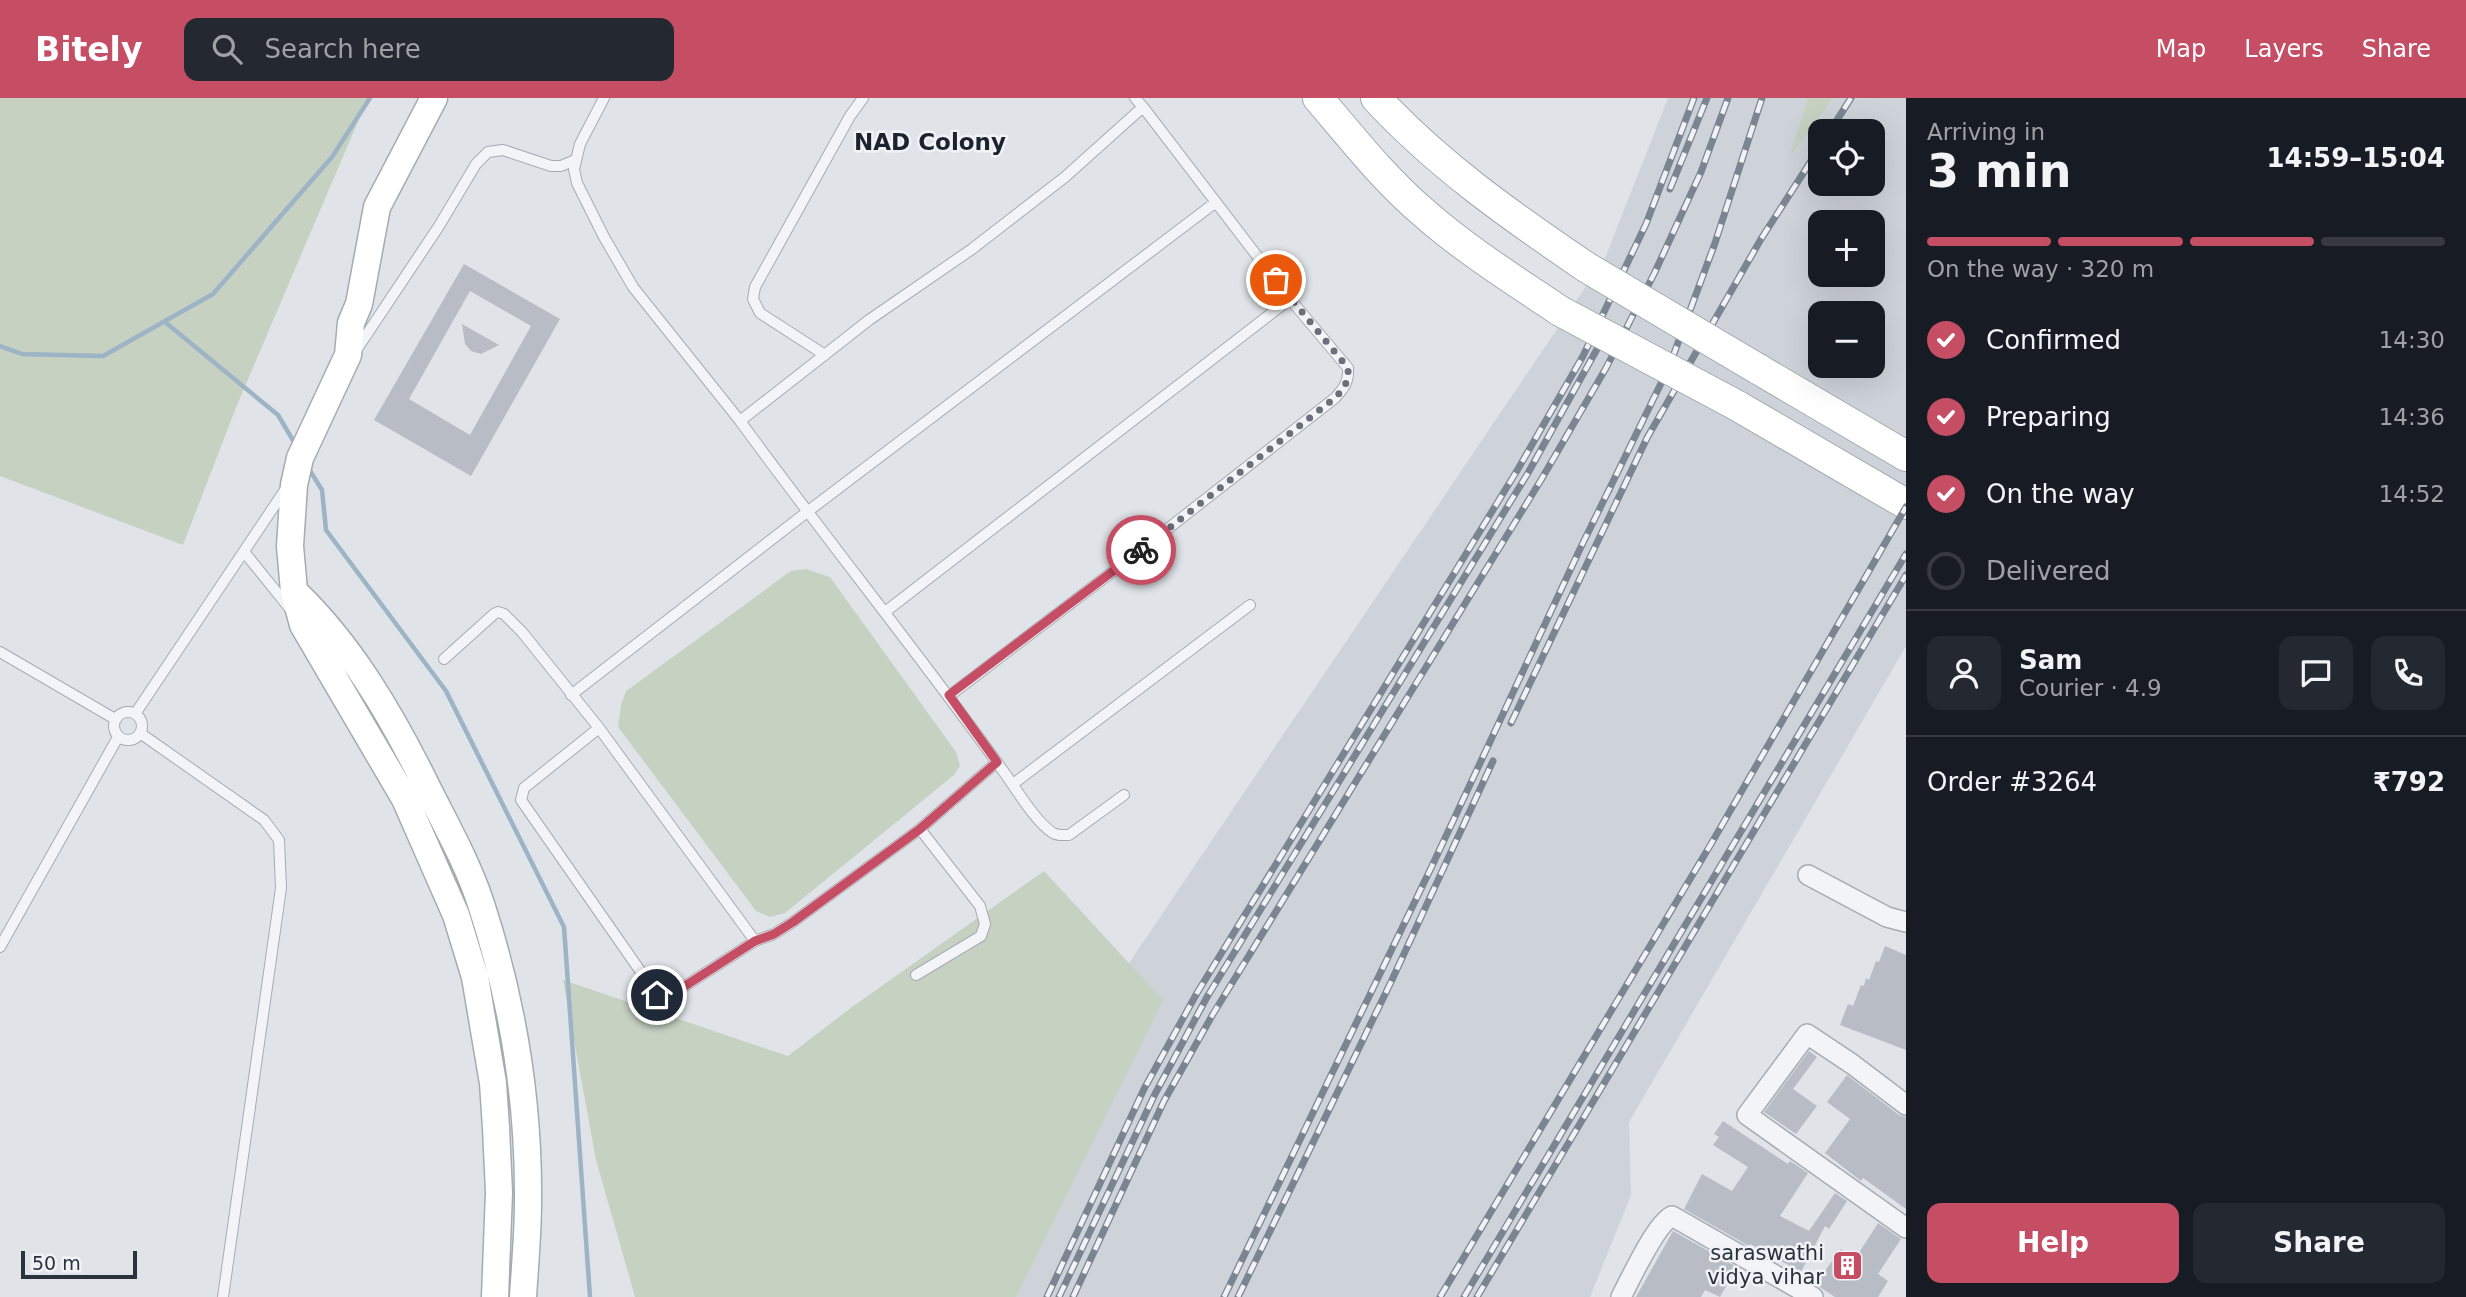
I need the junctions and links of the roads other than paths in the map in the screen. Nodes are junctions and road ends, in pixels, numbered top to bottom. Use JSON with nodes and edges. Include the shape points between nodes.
{"nodes":[{"id":1,"x":418,"y":98,"type":"edge"},
{"id":2,"x":434,"y":98,"type":"edge"},
{"id":3,"x":604,"y":98,"type":"edge"},
{"id":4,"x":863,"y":98,"type":"edge"},
{"id":5,"x":1135,"y":98,"type":"edge"},
{"id":6,"x":1318,"y":98,"type":"edge"},
{"id":7,"x":1376,"y":98,"type":"edge"},
{"id":8,"x":1143,"y":107,"type":"junction"},
{"id":9,"x":575,"y":160,"type":"junction"},
{"id":10,"x":1216,"y":202,"type":"junction"},
{"id":11,"x":1290,"y":299,"type":"junction"},
{"id":12,"x":351,"y":323,"type":"junction"},
{"id":13,"x":825,"y":355,"type":"junction"},
{"id":14,"x":343,"y":370,"type":"junction"},
{"id":15,"x":740,"y":421,"type":"junction"},
{"id":16,"x":1906,"y":456,"type":"edge"},
{"id":17,"x":297,"y":472,"type":"junction"},
{"id":18,"x":1899,"y":499,"type":"edge"},
{"id":19,"x":807,"y":512,"type":"junction"},
{"id":20,"x":245,"y":553,"type":"junction"},
{"id":21,"x":294,"y":591,"type":"junction"},
{"id":22,"x":1250,"y":605,"type":"dead end"},
{"id":23,"x":884,"y":612,"type":"junction"},
{"id":24,"x":303,"y":625,"type":"junction"},
{"id":25,"x":0,"y":652,"type":"edge"},
{"id":26,"x":444,"y":659,"type":"dead end"},
{"id":27,"x":571,"y":695,"type":"junction"},
{"id":28,"x":949,"y":695,"type":"junction"},
{"id":29,"x":135,"y":713,"type":"junction"},
{"id":30,"x":115,"y":719,"type":"junction"},
{"id":31,"x":599,"y":727,"type":"junction"},
{"id":32,"x":140,"y":733,"type":"junction"},
{"id":33,"x":118,"y":737,"type":"junction"},
{"id":34,"x":997,"y":762,"type":"junction"},
{"id":35,"x":1013,"y":784,"type":"junction"},
{"id":36,"x":1124,"y":795,"type":"dead end"},
{"id":37,"x":920,"y":829,"type":"junction"},
{"id":38,"x":1808,"y":875,"type":"dead end"},
{"id":39,"x":1906,"y":922,"type":"edge"},
{"id":40,"x":755,"y":941,"type":"junction"},
{"id":41,"x":0,"y":947,"type":"edge"},
{"id":42,"x":916,"y":975,"type":"dead end"},
{"id":43,"x":1906,"y":1105,"type":"edge"},
{"id":44,"x":1906,"y":1228,"type":"edge"},
{"id":45,"x":223,"y":1297,"type":"edge"},
{"id":46,"x":495,"y":1297,"type":"edge"},
{"id":47,"x":523,"y":1297,"type":"edge"},
{"id":48,"x":1620,"y":1297,"type":"edge"},
{"id":49,"x":1813,"y":1297,"type":"edge"}],
"edges":[{"from":1,"to":12,"type":"street","via":[[367,192],[357,222],[343,305]]},
{"from":2,"to":12,"type":"street","via":[[377,206],[359,304]]},
{"from":3,"to":9,"type":"lane"},
{"from":4,"to":13,"type":"lane","via":[[755,287],[753,299],[760,313]]},
{"from":5,"to":8,"type":"lane"},
{"from":6,"to":18,"type":"main road","bridge":true,"via":[[1383,174],[1478,255],[1560,311]]},
{"from":7,"to":16,"type":"main road","bridge":true,"via":[[1409,134],[1500,209],[1586,267]]},
{"from":8,"to":10,"type":"lane"},
{"from":8,"to":13,"type":"lane","via":[[1065,177]]},
{"from":9,"to":14,"type":"lane","via":[[551,166],[503,150],[488,152]]},
{"from":9,"to":15,"type":"lane","via":[[577,183],[633,287]]},
{"from":10,"to":11,"type":"lane"},
{"from":10,"to":19,"type":"lane"},
{"from":11,"to":23,"type":"lane"},
{"from":11,"to":28,"type":"lane","via":[[1348,368],[1345,387],[1145,547]]},
{"from":12,"to":14,"type":"street"},
{"from":13,"to":15,"type":"lane"},
{"from":14,"to":17,"type":"street"},
{"from":15,"to":19,"type":"lane"},
{"from":17,"to":20,"type":"lane"},
{"from":17,"to":21,"type":"street","via":[[290,546]]},
{"from":19,"to":23,"type":"lane"},
{"from":19,"to":27,"type":"lane"},
{"from":20,"to":24,"type":"lane"},
{"from":20,"to":29,"type":"lane"},
{"from":21,"to":24,"type":"street"},
{"from":21,"to":47,"type":"street","via":[[340,640],[393,723],[481,904],[512,1027],[521,1086],[528,1201]]},
{"from":22,"to":35,"type":"lane"},
{"from":23,"to":28,"type":"lane"},
{"from":24,"to":46,"type":"street","via":[[405,799],[456,915],[475,977],[496,1128]]},
{"from":25,"to":30,"type":"lane"},
{"from":26,"to":27,"type":"lane","via":[[498,612],[522,632]]},
{"from":27,"to":31,"type":"lane"},
{"from":28,"to":34,"type":"lane"},
{"from":29,"to":30,"type":"lane","via":[[124,712]]},
{"from":29,"to":32,"type":"lane","via":[[141,722]]},
{"from":30,"to":33,"type":"lane"},
{"from":31,"to":40,"type":"lane"},
{"from":31,"to":40,"type":"lane","via":[[524,788],[521,800],[657,995],[671,995]]},
{"from":32,"to":33,"type":"lane","via":[[132,740]]},
{"from":32,"to":45,"type":"lane","via":[[264,820],[279,840],[281,888]]},
{"from":33,"to":41,"type":"lane"},
{"from":34,"to":35,"type":"lane"},
{"from":34,"to":37,"type":"lane"},
{"from":35,"to":36,"type":"lane","via":[[1041,821],[1059,835],[1069,835]]},
{"from":37,"to":40,"type":"lane","via":[[793,922]]},
{"from":37,"to":42,"type":"lane","via":[[981,906],[985,924],[981,936]]},
{"from":38,"to":39,"type":"street","via":[[1887,917]]},
{"from":43,"to":44,"type":"street","via":[[1807,1034],[1747,1115]]},
{"from":48,"to":49,"type":"street","via":[[1655,1235],[1672,1216]]}]}
